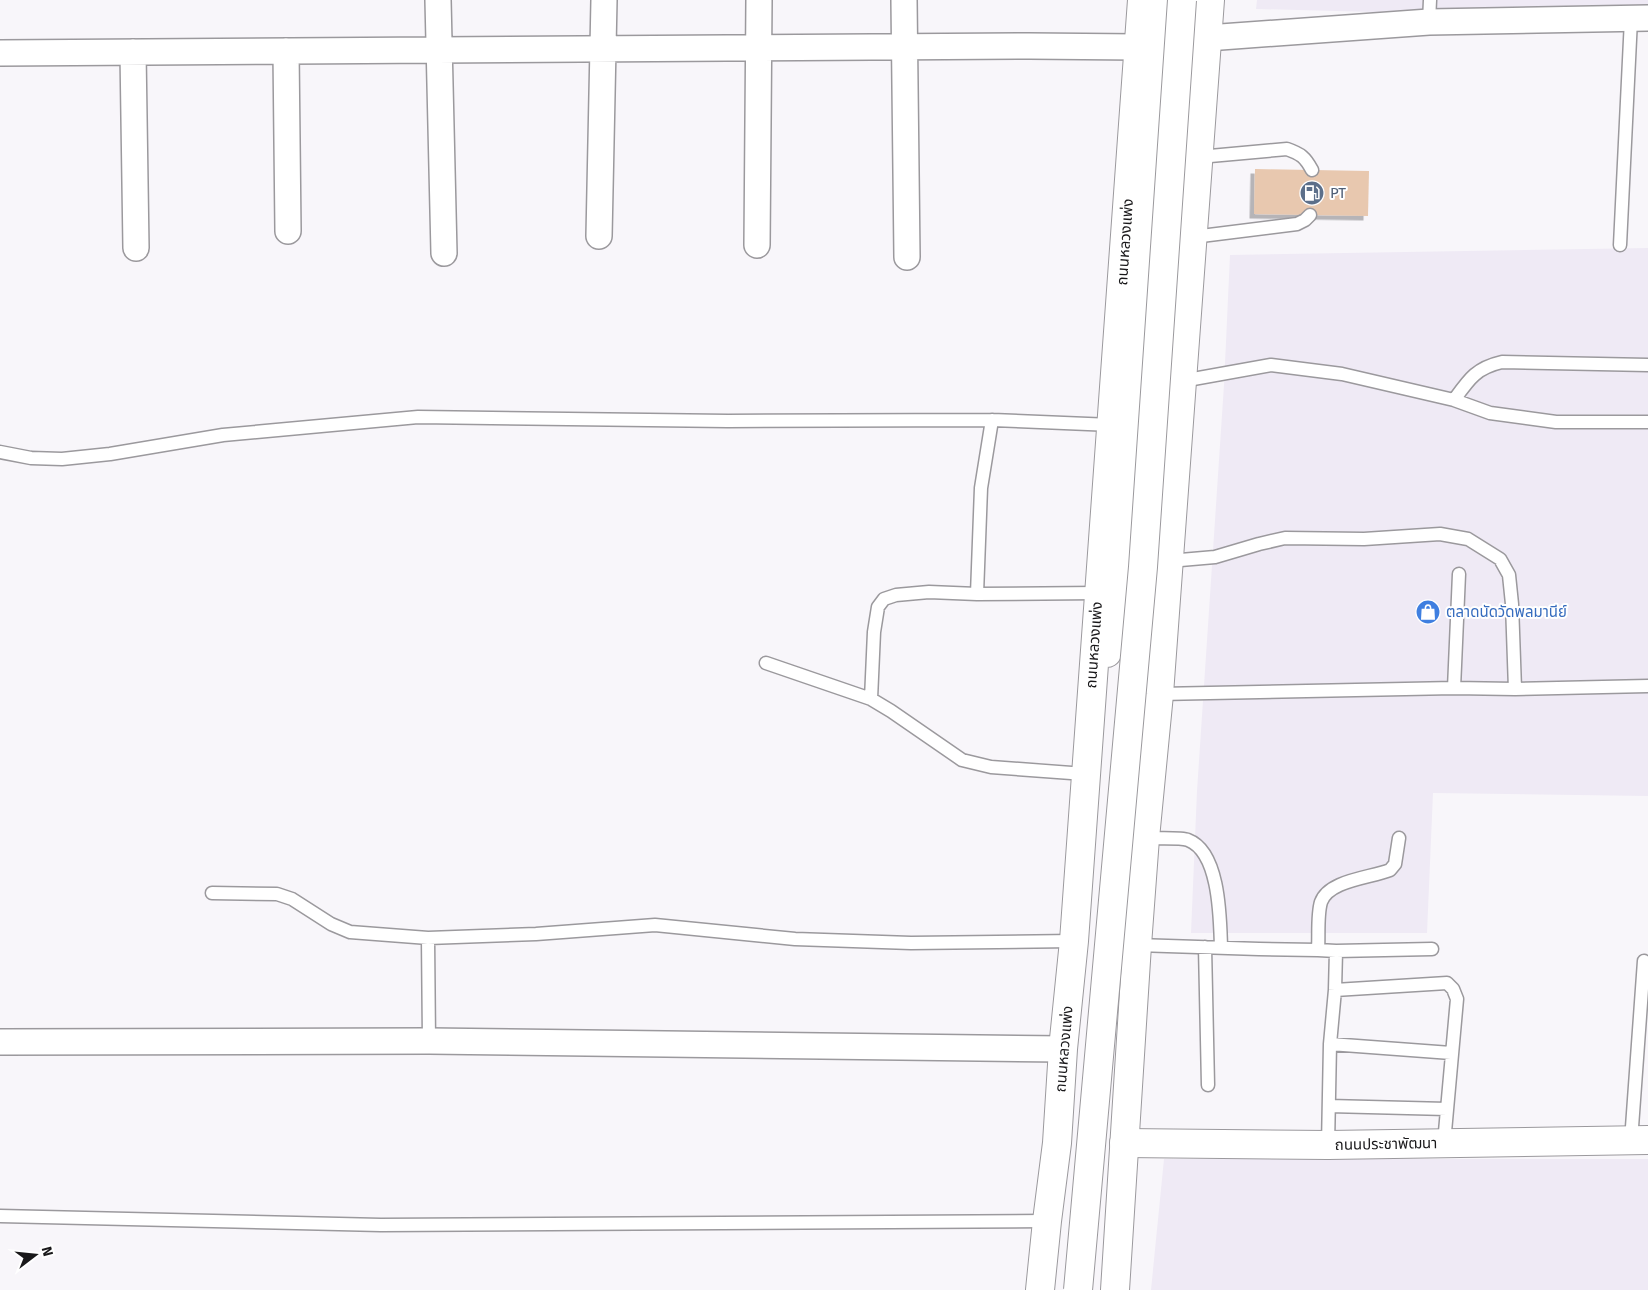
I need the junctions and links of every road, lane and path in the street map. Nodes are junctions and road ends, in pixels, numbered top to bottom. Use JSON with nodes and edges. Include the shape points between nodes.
{"nodes":[{"id":1,"x":438,"y":0,"type":"edge"},
{"id":2,"x":604,"y":0,"type":"edge"},
{"id":3,"x":758,"y":0,"type":"edge"},
{"id":4,"x":904,"y":0,"type":"edge"},
{"id":5,"x":1142,"y":0,"type":"edge"},
{"id":6,"x":1166,"y":0,"type":"edge"},
{"id":7,"x":1182,"y":0,"type":"edge"},
{"id":8,"x":1210,"y":0,"type":"edge"},
{"id":9,"x":1430,"y":11,"type":"edge"},
{"id":10,"x":1640,"y":18,"type":"edge"},
{"id":11,"x":1207,"y":38,"type":"junction"},
{"id":12,"x":905,"y":46,"type":"junction"},
{"id":13,"x":758,"y":47,"type":"junction"},
{"id":14,"x":1138,"y":47,"type":"junction"},
{"id":15,"x":604,"y":48,"type":"junction"},
{"id":16,"x":440,"y":50,"type":"junction"},
{"id":17,"x":286,"y":51,"type":"junction"},
{"id":18,"x":132,"y":52,"type":"junction"},
{"id":19,"x":0,"y":53,"type":"edge"},
{"id":20,"x":1199,"y":157,"type":"junction"},
{"id":21,"x":1312,"y":170,"type":"dead end"},
{"id":22,"x":1310,"y":215,"type":"dead end"},
{"id":23,"x":288,"y":231,"type":"dead end"},
{"id":24,"x":599,"y":236,"type":"dead end"},
{"id":25,"x":1193,"y":237,"type":"junction"},
{"id":26,"x":757,"y":245,"type":"dead end"},
{"id":27,"x":1620,"y":245,"type":"dead end"},
{"id":28,"x":136,"y":248,"type":"dead end"},
{"id":29,"x":444,"y":253,"type":"dead end"},
{"id":30,"x":908,"y":257,"type":"dead end"},
{"id":31,"x":1648,"y":365,"type":"edge"},
{"id":32,"x":1182,"y":381,"type":"junction"},
{"id":33,"x":1454,"y":400,"type":"junction"},
{"id":34,"x":992,"y":420,"type":"junction"},
{"id":35,"x":1648,"y":422,"type":"edge"},
{"id":36,"x":1112,"y":424,"type":"junction"},
{"id":37,"x":0,"y":452,"type":"edge"},
{"id":38,"x":1169,"y":561,"type":"junction"},
{"id":39,"x":1459,"y":574,"type":"dead end"},
{"id":40,"x":1098,"y":593,"type":"junction"},
{"id":41,"x":977,"y":594,"type":"junction"},
{"id":42,"x":766,"y":663,"type":"dead end"},
{"id":43,"x":1648,"y":686,"type":"edge"},
{"id":44,"x":1454,"y":688,"type":"junction"},
{"id":45,"x":1514,"y":689,"type":"junction"},
{"id":46,"x":1159,"y":694,"type":"junction"},
{"id":47,"x":870,"y":700,"type":"junction"},
{"id":48,"x":1088,"y":735,"type":"junction"},
{"id":49,"x":1085,"y":774,"type":"junction"},
{"id":50,"x":1145,"y":838,"type":"junction"},
{"id":51,"x":1399,"y":838,"type":"dead end"},
{"id":52,"x":212,"y":893,"type":"dead end"},
{"id":53,"x":428,"y":938,"type":"junction"},
{"id":54,"x":1074,"y":940,"type":"junction"},
{"id":55,"x":1137,"y":945,"type":"junction"},
{"id":56,"x":1206,"y":947,"type":"junction"},
{"id":57,"x":1221,"y":947,"type":"junction"},
{"id":58,"x":1432,"y":949,"type":"dead end"},
{"id":59,"x":1318,"y":950,"type":"junction"},
{"id":60,"x":1336,"y":951,"type":"junction"},
{"id":61,"x":1644,"y":961,"type":"dead end"},
{"id":62,"x":1335,"y":990,"type":"junction"},
{"id":63,"x":429,"y":1041,"type":"junction"},
{"id":64,"x":0,"y":1042,"type":"edge"},
{"id":65,"x":1330,"y":1044,"type":"junction"},
{"id":66,"x":1063,"y":1049,"type":"junction"},
{"id":67,"x":1451,"y":1053,"type":"junction"},
{"id":68,"x":1208,"y":1085,"type":"dead end"},
{"id":69,"x":1328,"y":1106,"type":"junction"},
{"id":70,"x":1447,"y":1109,"type":"junction"},
{"id":71,"x":1640,"y":1140,"type":"edge"},
{"id":72,"x":1057,"y":1143,"type":"junction"},
{"id":73,"x":1444,"y":1143,"type":"junction"},
{"id":74,"x":1124,"y":1144,"type":"junction"},
{"id":75,"x":1328,"y":1145,"type":"junction"},
{"id":76,"x":0,"y":1216,"type":"edge"},
{"id":77,"x":1046,"y":1221,"type":"junction"},
{"id":78,"x":1040,"y":1290,"type":"edge"},
{"id":79,"x":1078,"y":1290,"type":"edge"},
{"id":80,"x":1116,"y":1290,"type":"edge"}],
"edges":[{"from":1,"to":16,"type":"street"},
{"from":2,"to":15,"type":"street"},
{"from":3,"to":13,"type":"street"},
{"from":4,"to":12,"type":"street"},
{"from":5,"to":14,"type":"main road","name":"ถนนหลวงแพ่ง"},
{"from":6,"to":48,"type":"main road","via":[[1128,540],[1120,598]]},
{"from":7,"to":79,"type":"main road","bridge":true,"via":[[1143,567]]},
{"from":8,"to":11,"type":"main road"},
{"from":9,"to":10,"type":"street"},
{"from":9,"to":11,"type":"street"},
{"from":10,"to":27,"type":"lane"},
{"from":11,"to":20,"type":"main road"},
{"from":12,"to":13,"type":"street"},
{"from":12,"to":14,"type":"street"},
{"from":12,"to":30,"type":"street"},
{"from":13,"to":15,"type":"street"},
{"from":13,"to":26,"type":"street"},
{"from":14,"to":36,"type":"main road","name":"ถนนหลวงแพ่ง"},
{"from":15,"to":16,"type":"street"},
{"from":15,"to":24,"type":"street"},
{"from":16,"to":17,"type":"street"},
{"from":16,"to":29,"type":"street"},
{"from":17,"to":18,"type":"street"},
{"from":17,"to":23,"type":"street"},
{"from":18,"to":19,"type":"street"},
{"from":18,"to":28,"type":"street"},
{"from":20,"to":21,"type":"lane","via":[[1287,149],[1306,159]]},
{"from":20,"to":25,"type":"main road"},
{"from":22,"to":25,"type":"lane","via":[[1297,224]]},
{"from":25,"to":32,"type":"main road"},
{"from":31,"to":33,"type":"lane","via":[[1502,362],[1487,366],[1471,377]]},
{"from":32,"to":33,"type":"lane","via":[[1271,365],[1342,374]]},
{"from":32,"to":38,"type":"main road"},
{"from":33,"to":35,"type":"lane","via":[[1490,413],[1556,422]]},
{"from":34,"to":36,"type":"lane"},
{"from":34,"to":37,"type":"lane","via":[[418,417],[223,435],[62,459]]},
{"from":34,"to":41,"type":"lane","via":[[981,488]]},
{"from":36,"to":40,"type":"main road","name":"ถนนหลวงแพ่ง"},
{"from":38,"to":45,"type":"lane","via":[[1215,557],[1285,538],[1364,539],[1440,534],[1468,539],[1500,559],[1509,575]]},
{"from":38,"to":46,"type":"main road"},
{"from":39,"to":44,"type":"lane"},
{"from":40,"to":41,"type":"lane"},
{"from":40,"to":48,"type":"main road","name":"ถนนหลวงแพ่ง"},
{"from":41,"to":47,"type":"lane","via":[[929,592],[884,599],[878,607],[874,632]]},
{"from":42,"to":47,"type":"lane"},
{"from":43,"to":45,"type":"lane"},
{"from":44,"to":45,"type":"lane"},
{"from":44,"to":46,"type":"lane"},
{"from":46,"to":50,"type":"main road"},
{"from":47,"to":49,"type":"lane","via":[[962,760],[991,767]]},
{"from":48,"to":49,"type":"main road","name":"ถนนหลวงแพ่ง"},
{"from":49,"to":54,"type":"main road","name":"ถนนหลวงแพ่ง"},
{"from":50,"to":55,"type":"main road"},
{"from":50,"to":57,"type":"lane","via":[[1188,840],[1202,850],[1218,895]]},
{"from":51,"to":59,"type":"lane","via":[[1395,864],[1390,870],[1337,886],[1325,894],[1321,904]]},
{"from":52,"to":53,"type":"lane","via":[[277,894],[350,932]]},
{"from":53,"to":54,"type":"lane","via":[[655,925],[796,939],[910,943]]},
{"from":53,"to":63,"type":"lane"},
{"from":54,"to":66,"type":"main road","name":"ถนนหลวงแพ่ง"},
{"from":55,"to":56,"type":"lane"},
{"from":55,"to":74,"type":"main road"},
{"from":56,"to":57,"type":"lane"},
{"from":56,"to":68,"type":"lane"},
{"from":57,"to":59,"type":"lane"},
{"from":58,"to":60,"type":"lane"},
{"from":59,"to":60,"type":"lane"},
{"from":60,"to":62,"type":"lane"},
{"from":61,"to":71,"type":"lane"},
{"from":62,"to":65,"type":"lane"},
{"from":62,"to":67,"type":"lane","via":[[1447,983],[1457,999]]},
{"from":63,"to":64,"type":"street"},
{"from":63,"to":66,"type":"street"},
{"from":65,"to":67,"type":"lane"},
{"from":65,"to":69,"type":"lane"},
{"from":66,"to":72,"type":"main road","name":"ถนนหลวงแพ่ง"},
{"from":67,"to":70,"type":"lane"},
{"from":69,"to":70,"type":"lane"},
{"from":69,"to":75,"type":"lane"},
{"from":70,"to":73,"type":"lane"},
{"from":71,"to":73,"type":"main road","name":"ถนนประชาพัฒนา"},
{"from":72,"to":74,"type":"main road","name":"ถนนประชาพัฒนา"},
{"from":72,"to":77,"type":"main road","name":"ถนนหลวงแพ่ง"},
{"from":73,"to":75,"type":"main road","name":"ถนนประชาพัฒนา"},
{"from":74,"to":75,"type":"main road","name":"ถนนประชาพัฒนา"},
{"from":74,"to":80,"type":"main road"},
{"from":76,"to":77,"type":"lane","via":[[381,1225]]},
{"from":77,"to":78,"type":"main road","name":"ถนนหลวงแพ่ง"}]}
